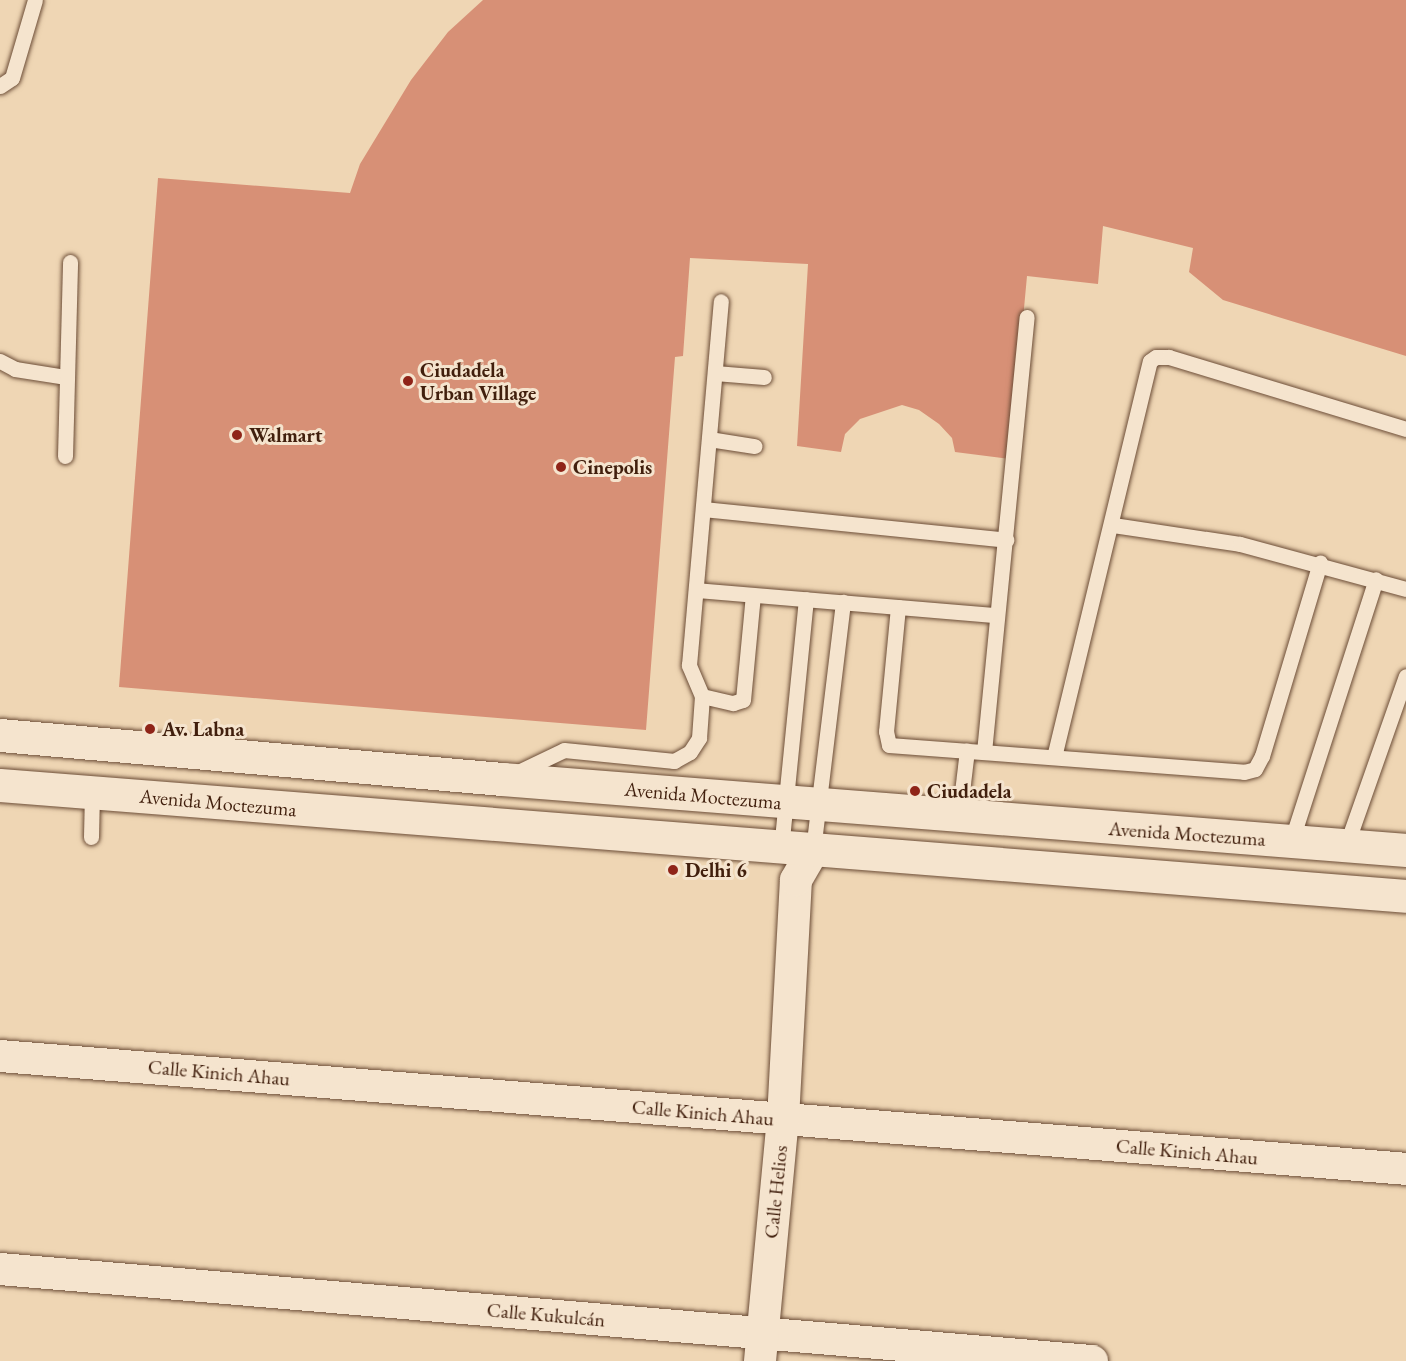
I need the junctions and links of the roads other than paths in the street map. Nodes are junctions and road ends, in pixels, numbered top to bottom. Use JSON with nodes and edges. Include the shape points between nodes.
{"nodes":[{"id":1,"x":35,"y":0,"type":"edge"},
{"id":2,"x":0,"y":86,"type":"edge"},
{"id":3,"x":70,"y":262,"type":"dead end"},
{"id":4,"x":721,"y":301,"type":"dead end"},
{"id":5,"x":1027,"y":317,"type":"dead end"},
{"id":6,"x":0,"y":362,"type":"edge"},
{"id":7,"x":715,"y":373,"type":"junction"},
{"id":8,"x":66,"y":377,"type":"junction"},
{"id":9,"x":764,"y":377,"type":"dead end"},
{"id":10,"x":1406,"y":429,"type":"edge"},
{"id":11,"x":709,"y":439,"type":"junction"},
{"id":12,"x":754,"y":446,"type":"dead end"},
{"id":13,"x":64,"y":456,"type":"dead end"},
{"id":14,"x":703,"y":508,"type":"junction"},
{"id":15,"x":1113,"y":525,"type":"junction"},
{"id":16,"x":1006,"y":540,"type":"junction"},
{"id":17,"x":1320,"y":563,"type":"junction"},
{"id":18,"x":1376,"y":579,"type":"junction"},
{"id":19,"x":1406,"y":589,"type":"edge"},
{"id":20,"x":696,"y":590,"type":"junction"},
{"id":21,"x":753,"y":595,"type":"junction"},
{"id":22,"x":806,"y":599,"type":"junction"},
{"id":23,"x":843,"y":602,"type":"junction"},
{"id":24,"x":898,"y":607,"type":"junction"},
{"id":25,"x":995,"y":615,"type":"junction"},
{"id":26,"x":1406,"y":676,"type":"edge"},
{"id":27,"x":702,"y":696,"type":"junction"},
{"id":28,"x":0,"y":735,"type":"edge"},
{"id":29,"x":967,"y":750,"type":"junction"},
{"id":30,"x":984,"y":752,"type":"junction"},
{"id":31,"x":1054,"y":758,"type":"junction"},
{"id":32,"x":502,"y":779,"type":"junction"},
{"id":33,"x":0,"y":785,"type":"edge"},
{"id":34,"x":93,"y":792,"type":"junction"},
{"id":35,"x":783,"y":802,"type":"junction"},
{"id":36,"x":819,"y":805,"type":"junction"},
{"id":37,"x":959,"y":817,"type":"junction"},
{"id":38,"x":91,"y":837,"type":"dead end"},
{"id":39,"x":1291,"y":842,"type":"junction"},
{"id":40,"x":1346,"y":846,"type":"junction"},
{"id":41,"x":781,"y":849,"type":"junction"},
{"id":42,"x":813,"y":850,"type":"junction"},
{"id":43,"x":1406,"y":850,"type":"edge"},
{"id":44,"x":796,"y":880,"type":"junction"},
{"id":45,"x":1406,"y":896,"type":"edge"},
{"id":46,"x":0,"y":1056,"type":"edge"},
{"id":47,"x":783,"y":1119,"type":"junction"},
{"id":48,"x":1406,"y":1169,"type":"edge"},
{"id":49,"x":0,"y":1269,"type":"edge"},
{"id":50,"x":761,"y":1347,"type":"edge"},
{"id":51,"x":1092,"y":1361,"type":"edge"}],
"edges":[{"from":1,"to":2,"type":"lane","via":[[12,78]]},
{"from":3,"to":8,"type":"lane"},
{"from":4,"to":7,"type":"lane"},
{"from":5,"to":16,"type":"lane"},
{"from":6,"to":8,"type":"lane","via":[[15,369]]},
{"from":7,"to":9,"type":"lane"},
{"from":7,"to":11,"type":"lane"},
{"from":8,"to":13,"type":"lane"},
{"from":10,"to":15,"type":"lane","via":[[1169,357],[1156,357],[1148,368]]},
{"from":11,"to":12,"type":"lane"},
{"from":11,"to":14,"type":"lane"},
{"from":14,"to":16,"type":"lane"},
{"from":14,"to":20,"type":"lane"},
{"from":15,"to":17,"type":"lane","via":[[1229,542]]},
{"from":15,"to":31,"type":"lane"},
{"from":16,"to":25,"type":"lane"},
{"from":17,"to":18,"type":"lane"},
{"from":17,"to":31,"type":"lane","via":[[1255,769],[1244,772]]},
{"from":18,"to":19,"type":"lane"},
{"from":18,"to":39,"type":"lane"},
{"from":20,"to":21,"type":"lane"},
{"from":20,"to":27,"type":"lane","via":[[690,665]]},
{"from":21,"to":22,"type":"lane"},
{"from":21,"to":27,"type":"lane","via":[[743,700]]},
{"from":22,"to":23,"type":"lane"},
{"from":22,"to":35,"type":"lane"},
{"from":23,"to":24,"type":"lane"},
{"from":23,"to":36,"type":"lane"},
{"from":24,"to":25,"type":"lane"},
{"from":24,"to":29,"type":"lane","via":[[886,731],[889,745]]},
{"from":25,"to":30,"type":"lane"},
{"from":26,"to":40,"type":"lane"},
{"from":27,"to":32,"type":"lane","via":[[699,738],[690,752],[674,761],[564,750]]},
{"from":28,"to":32,"type":"street","name":"Avenida Moctezuma"},
{"from":29,"to":30,"type":"lane"},
{"from":29,"to":37,"type":"lane"},
{"from":30,"to":31,"type":"lane"},
{"from":32,"to":35,"type":"street","name":"Avenida Moctezuma"},
{"from":33,"to":34,"type":"street","name":"Avenida Moctezuma"},
{"from":34,"to":38,"type":"lane"},
{"from":34,"to":41,"type":"street","name":"Avenida Moctezuma"},
{"from":35,"to":36,"type":"street","name":"Avenida Moctezuma"},
{"from":35,"to":41,"type":"lane"},
{"from":36,"to":37,"type":"street","name":"Avenida Moctezuma"},
{"from":36,"to":42,"type":"lane"},
{"from":37,"to":39,"type":"street","name":"Avenida Moctezuma"},
{"from":39,"to":40,"type":"street","name":"Avenida Moctezuma"},
{"from":40,"to":43,"type":"street","name":"Avenida Moctezuma"},
{"from":41,"to":42,"type":"street","name":"Avenida Moctezuma"},
{"from":41,"to":44,"type":"street","name":"Calle Helios"},
{"from":42,"to":44,"type":"street","name":"Calle Helios"},
{"from":42,"to":45,"type":"street","name":"Avenida Moctezuma"},
{"from":44,"to":47,"type":"street","name":"Calle Helios"},
{"from":46,"to":47,"type":"street","name":"Calle Kinich Ahau"},
{"from":47,"to":48,"type":"street","name":"Calle Kinich Ahau"},
{"from":47,"to":50,"type":"street","name":"Calle Helios"},
{"from":49,"to":50,"type":"street","name":"Calle Kukulcán"},
{"from":50,"to":51,"type":"street","name":"Calle Kukulcán"}]}
